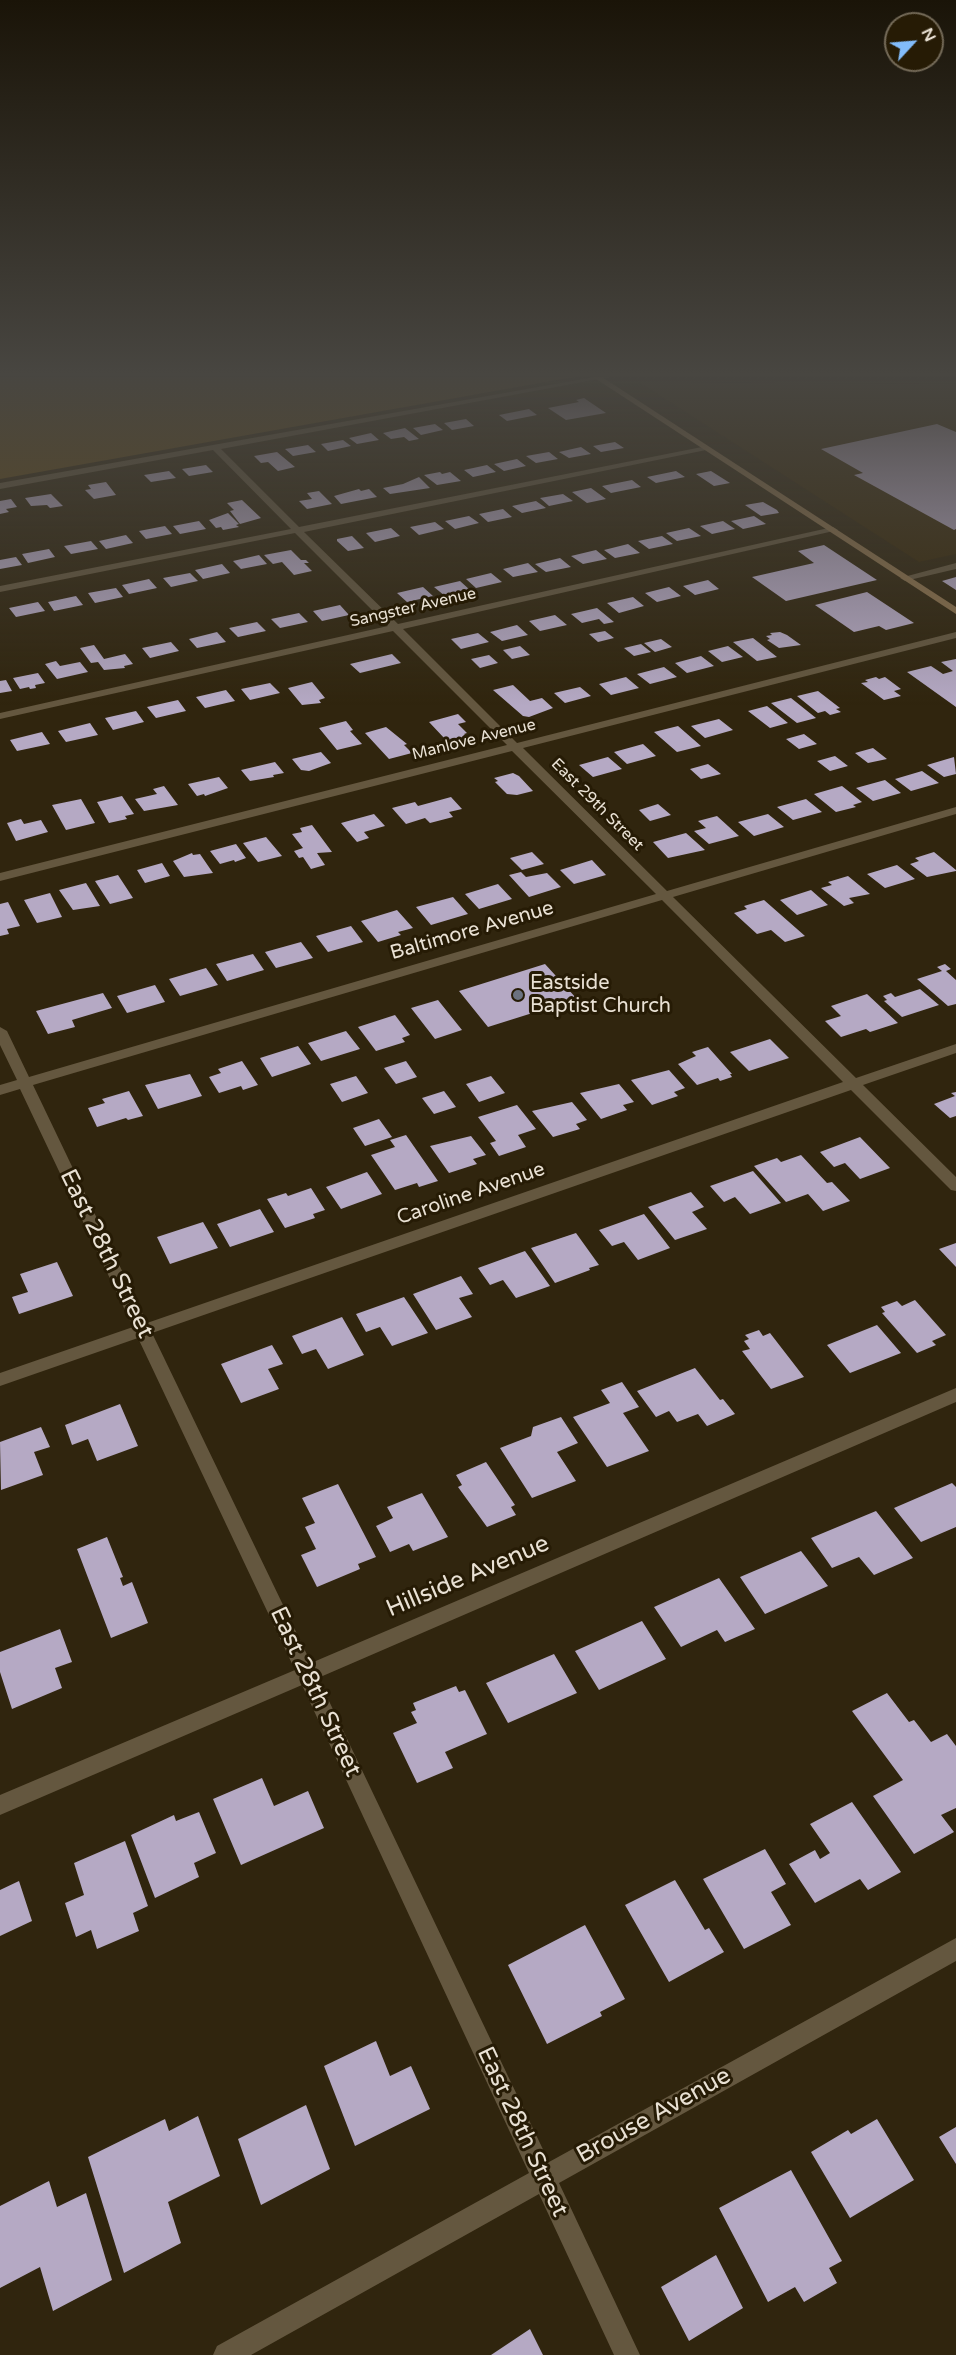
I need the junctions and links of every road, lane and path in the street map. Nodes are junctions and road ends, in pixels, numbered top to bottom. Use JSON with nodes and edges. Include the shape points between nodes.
{"nodes":[{"id":1,"x":254,"y":487,"type":"edge"},
{"id":2,"x":513,"y":487,"type":"edge"},
{"id":3,"x":767,"y":487,"type":"edge"},
{"id":4,"x":297,"y":530,"type":"junction"},
{"id":5,"x":833,"y":530,"type":"junction"},
{"id":6,"x":956,"y":566,"type":"edge"},
{"id":7,"x":905,"y":578,"type":"junction"},
{"id":8,"x":0,"y":589,"type":"edge"},
{"id":9,"x":956,"y":611,"type":"edge"},
{"id":10,"x":395,"y":628,"type":"junction"},
{"id":11,"x":956,"y":635,"type":"edge"},
{"id":12,"x":0,"y":716,"type":"edge"},
{"id":13,"x":516,"y":747,"type":"junction"},
{"id":14,"x":956,"y":810,"type":"edge"},
{"id":15,"x":0,"y":877,"type":"edge"},
{"id":16,"x":663,"y":895,"type":"junction"},
{"id":17,"x":0,"y":1031,"type":"edge"},
{"id":18,"x":956,"y":1048,"type":"edge"},
{"id":19,"x":24,"y":1083,"type":"junction"},
{"id":20,"x":853,"y":1083,"type":"junction"},
{"id":21,"x":0,"y":1090,"type":"edge"},
{"id":22,"x":956,"y":1186,"type":"edge"},
{"id":23,"x":142,"y":1331,"type":"junction"},
{"id":24,"x":0,"y":1380,"type":"edge"},
{"id":25,"x":956,"y":1395,"type":"edge"},
{"id":26,"x":306,"y":1673,"type":"junction"},
{"id":27,"x":0,"y":1805,"type":"edge"},
{"id":28,"x":956,"y":1949,"type":"edge"},
{"id":29,"x":543,"y":2177,"type":"junction"},
{"id":30,"x":226,"y":2355,"type":"edge"},
{"id":31,"x":627,"y":2355,"type":"edge"}],
"edges":[{"from":1,"to":4,"type":"street","name":"East 29th Street"},
{"from":2,"to":4,"type":"street"},
{"from":3,"to":5,"type":"main road"},
{"from":4,"to":8,"type":"street"},
{"from":4,"to":10,"type":"street","name":"East 29th Street"},
{"from":5,"to":7,"type":"main road"},
{"from":5,"to":10,"type":"street","name":"Sangster Avenue"},
{"from":6,"to":7,"type":"street"},
{"from":7,"to":9,"type":"main road"},
{"from":10,"to":12,"type":"street","name":"Sangster Avenue"},
{"from":10,"to":13,"type":"street","name":"East 29th Street"},
{"from":11,"to":13,"type":"street","name":"Manlove Avenue"},
{"from":13,"to":15,"type":"street","name":"Manlove Avenue"},
{"from":13,"to":16,"type":"street","name":"East 29th Street"},
{"from":14,"to":16,"type":"street","name":"Baltimore Avenue"},
{"from":16,"to":19,"type":"street","name":"Baltimore Avenue"},
{"from":16,"to":20,"type":"street","name":"East 29th Street"},
{"from":17,"to":19,"type":"street","name":"East 28th Street"},
{"from":18,"to":20,"type":"street","name":"Caroline Avenue"},
{"from":19,"to":21,"type":"street","name":"Baltimore Avenue"},
{"from":19,"to":23,"type":"street","name":"East 28th Street"},
{"from":20,"to":22,"type":"street","name":"East 29th Street"},
{"from":20,"to":23,"type":"street","name":"Caroline Avenue"},
{"from":23,"to":24,"type":"street","name":"Caroline Avenue"},
{"from":23,"to":26,"type":"street","name":"East 28th Street"},
{"from":25,"to":26,"type":"street","name":"Hillside Avenue"},
{"from":26,"to":27,"type":"street","name":"Hillside Avenue"},
{"from":26,"to":29,"type":"street","name":"East 28th Street"},
{"from":28,"to":29,"type":"street","name":"Brouse Avenue"},
{"from":29,"to":30,"type":"street","name":"Brouse Avenue"},
{"from":29,"to":31,"type":"street","name":"East 28th Street"}]}
